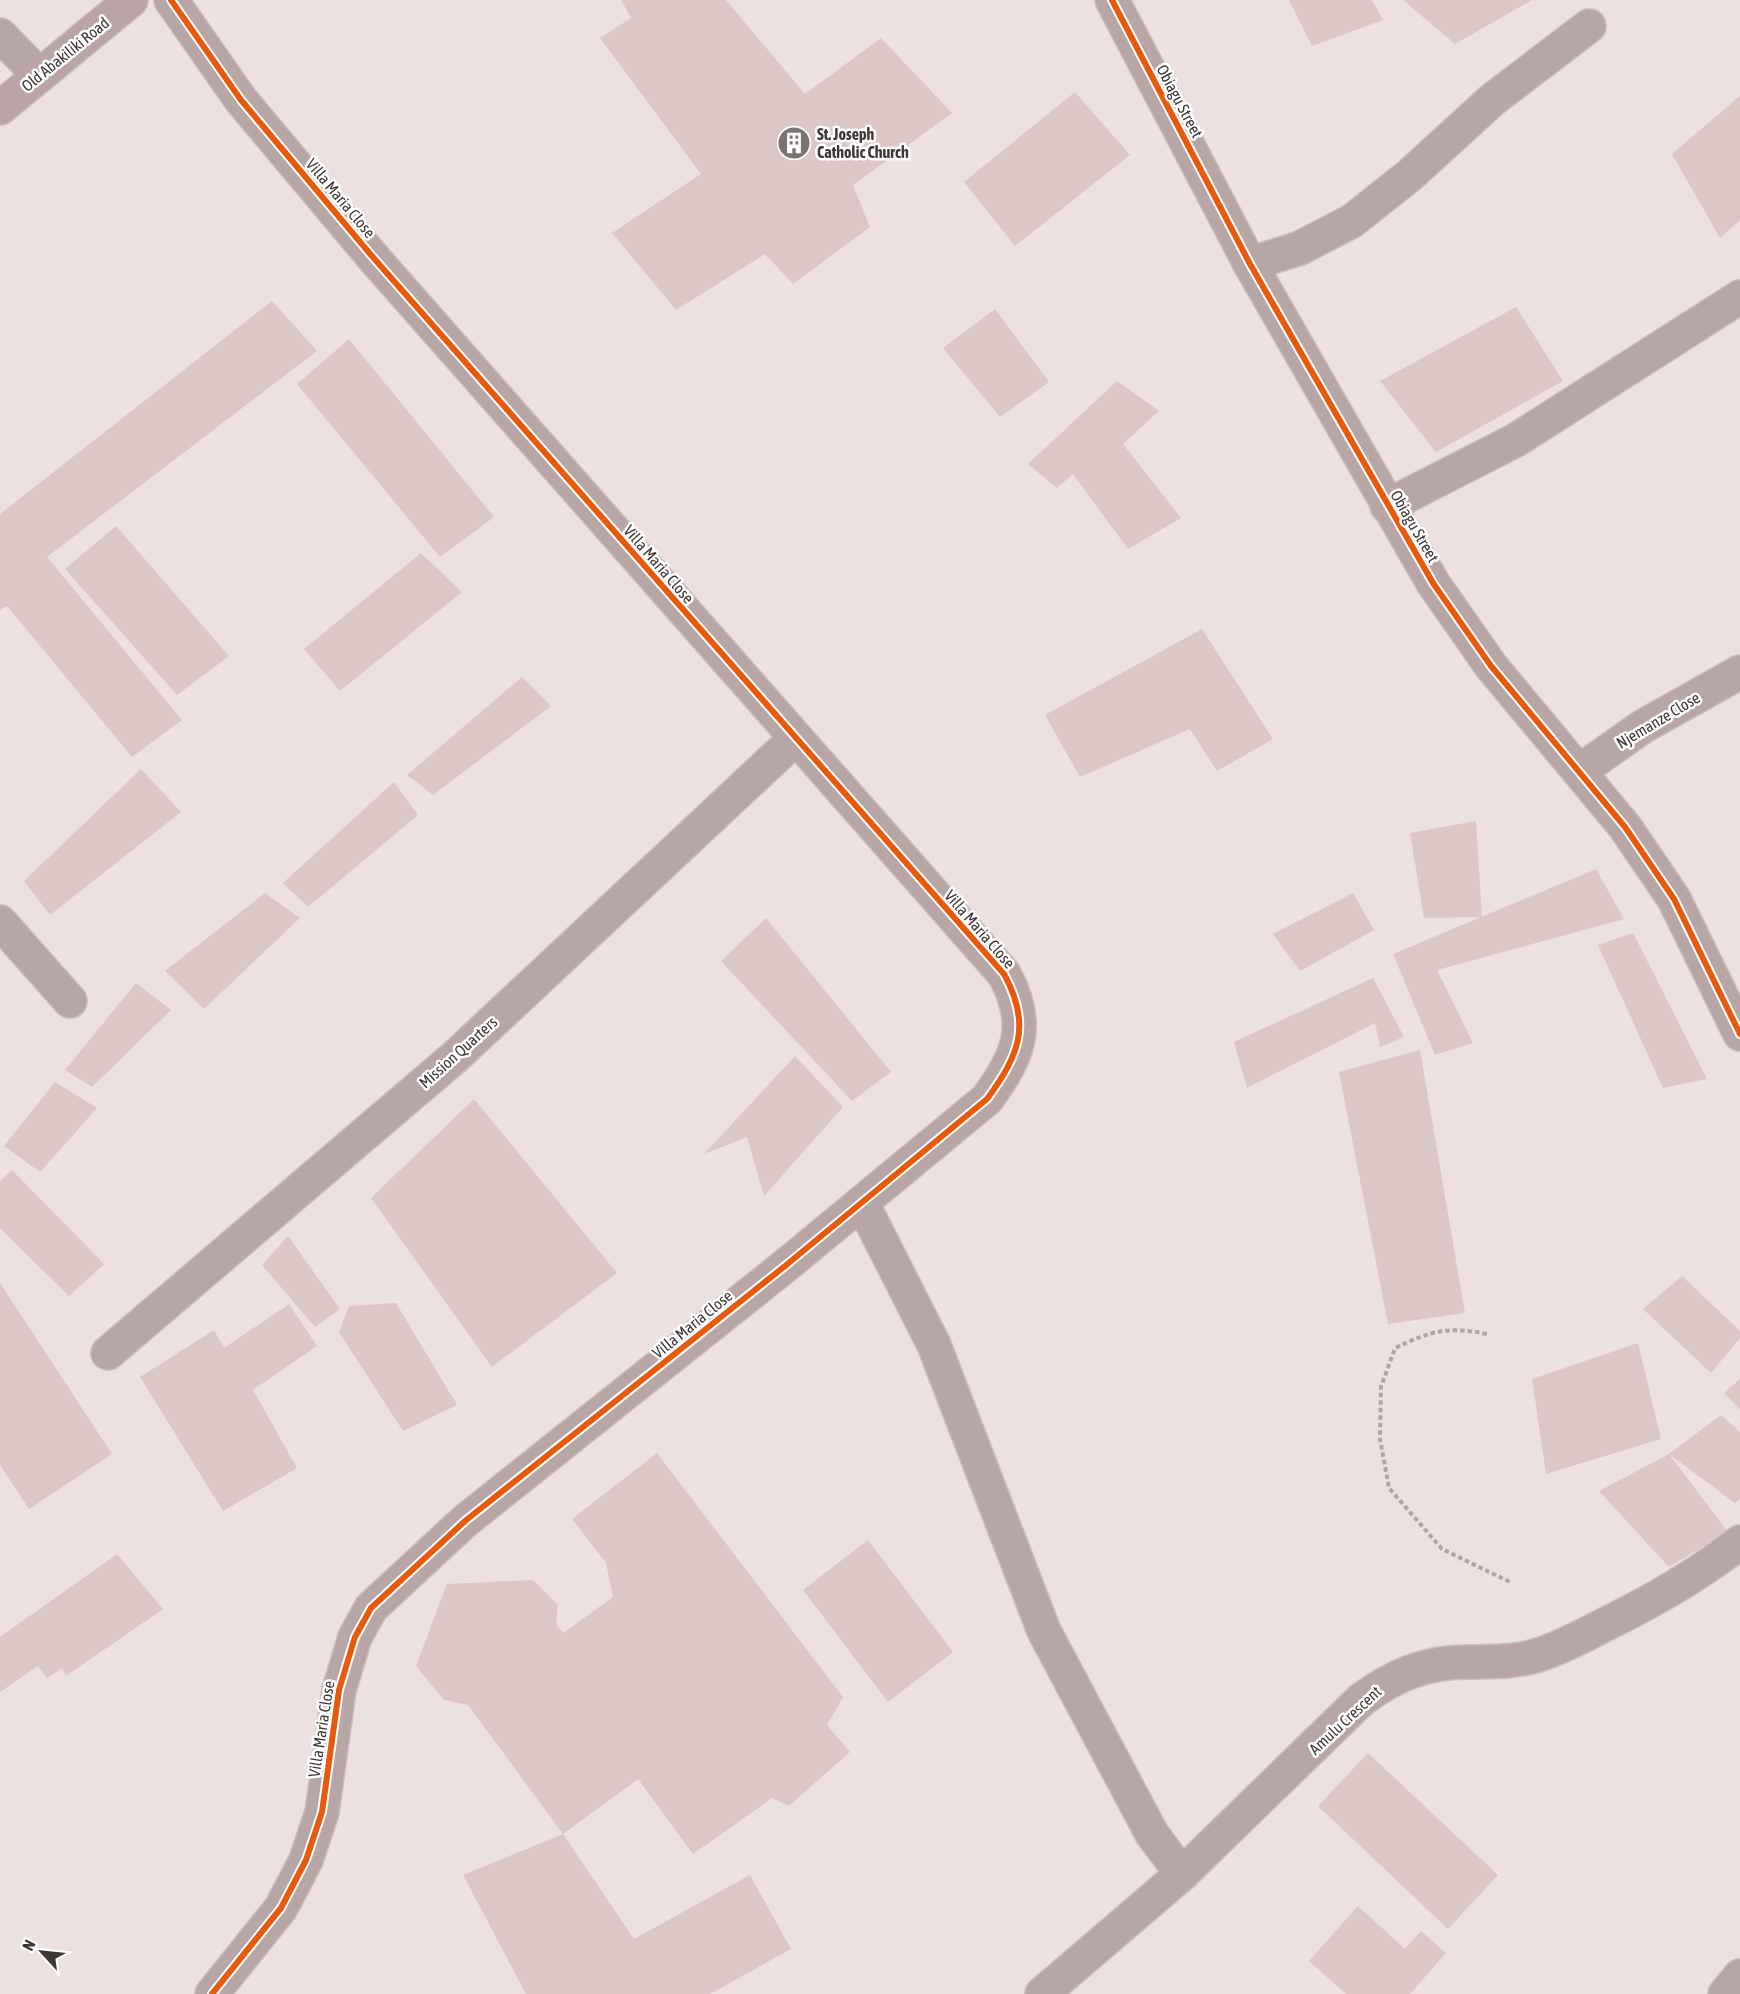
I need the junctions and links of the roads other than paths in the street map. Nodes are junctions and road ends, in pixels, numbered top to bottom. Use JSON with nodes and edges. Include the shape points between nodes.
{"nodes":[{"id":1,"x":131,"y":0,"type":"edge"},
{"id":2,"x":171,"y":0,"type":"edge"},
{"id":3,"x":1112,"y":0,"type":"edge"},
{"id":4,"x":1589,"y":26,"type":"dead end"},
{"id":5,"x":0,"y":34,"type":"edge"},
{"id":6,"x":39,"y":75,"type":"junction"},
{"id":7,"x":0,"y":108,"type":"edge"},
{"id":8,"x":1250,"y":264,"type":"junction"},
{"id":9,"x":1740,"y":297,"type":"edge"},
{"id":10,"x":1387,"y":506,"type":"junction"},
{"id":11,"x":1740,"y":672,"type":"edge"},
{"id":12,"x":796,"y":738,"type":"junction"},
{"id":13,"x":1580,"y":771,"type":"junction"},
{"id":14,"x":0,"y":922,"type":"edge"},
{"id":15,"x":70,"y":1001,"type":"dead end"},
{"id":16,"x":1740,"y":1034,"type":"edge"},
{"id":17,"x":862,"y":1203,"type":"junction"},
{"id":18,"x":108,"y":1353,"type":"dead end"},
{"id":19,"x":1740,"y":1542,"type":"edge"},
{"id":20,"x":1182,"y":1874,"type":"junction"},
{"id":21,"x":1740,"y":1976,"type":"edge"},
{"id":22,"x":212,"y":1994,"type":"edge"},
{"id":23,"x":1042,"y":1994,"type":"edge"},
{"id":24,"x":1725,"y":1994,"type":"edge"}],
"edges":[{"from":1,"to":6,"type":"main road","name":"Old Abakiliki Road"},
{"from":2,"to":12,"type":"street","name":"Villa Maria Close","via":[[241,100],[363,246]]},
{"from":3,"to":8,"type":"street","name":"Obiagu Street"},
{"from":4,"to":8,"type":"street","via":[[1492,100],[1410,175],[1352,221],[1300,248]]},
{"from":5,"to":6,"type":"street"},
{"from":6,"to":7,"type":"main road","name":"Old Abakiliki Road"},
{"from":8,"to":10,"type":"street","name":"Obiagu Street"},
{"from":9,"to":10,"type":"street","via":[[1516,440]]},
{"from":10,"to":13,"type":"street","name":"Obiagu Street","via":[[1433,583],[1491,666]]},
{"from":11,"to":13,"type":"street","name":"Njemanze Close","via":[[1642,727]]},
{"from":12,"to":17,"type":"street","name":"Villa Maria Close","via":[[1004,974],[1016,996],[1021,1024],[1011,1067],[987,1100]]},
{"from":12,"to":18,"type":"street","name":"Mission Quarters","via":[[456,1056]]},
{"from":13,"to":16,"type":"street","name":"Obiagu Street","via":[[1625,827],[1674,899]]},
{"from":14,"to":15,"type":"street"},
{"from":17,"to":20,"type":"street","via":[[933,1345],[1044,1631],[1152,1834]]},
{"from":17,"to":22,"type":"street","name":"Villa Maria Close","via":[[465,1521],[371,1608],[355,1637],[339,1690],[322,1812],[306,1860],[281,1908]]},
{"from":19,"to":20,"type":"street","name":"Amulu Crescent","via":[[1676,1589],[1554,1649],[1497,1662],[1428,1665],[1381,1685]]},
{"from":20,"to":23,"type":"street","name":"Amulu Crescent"},
{"from":21,"to":24,"type":"street"}]}
